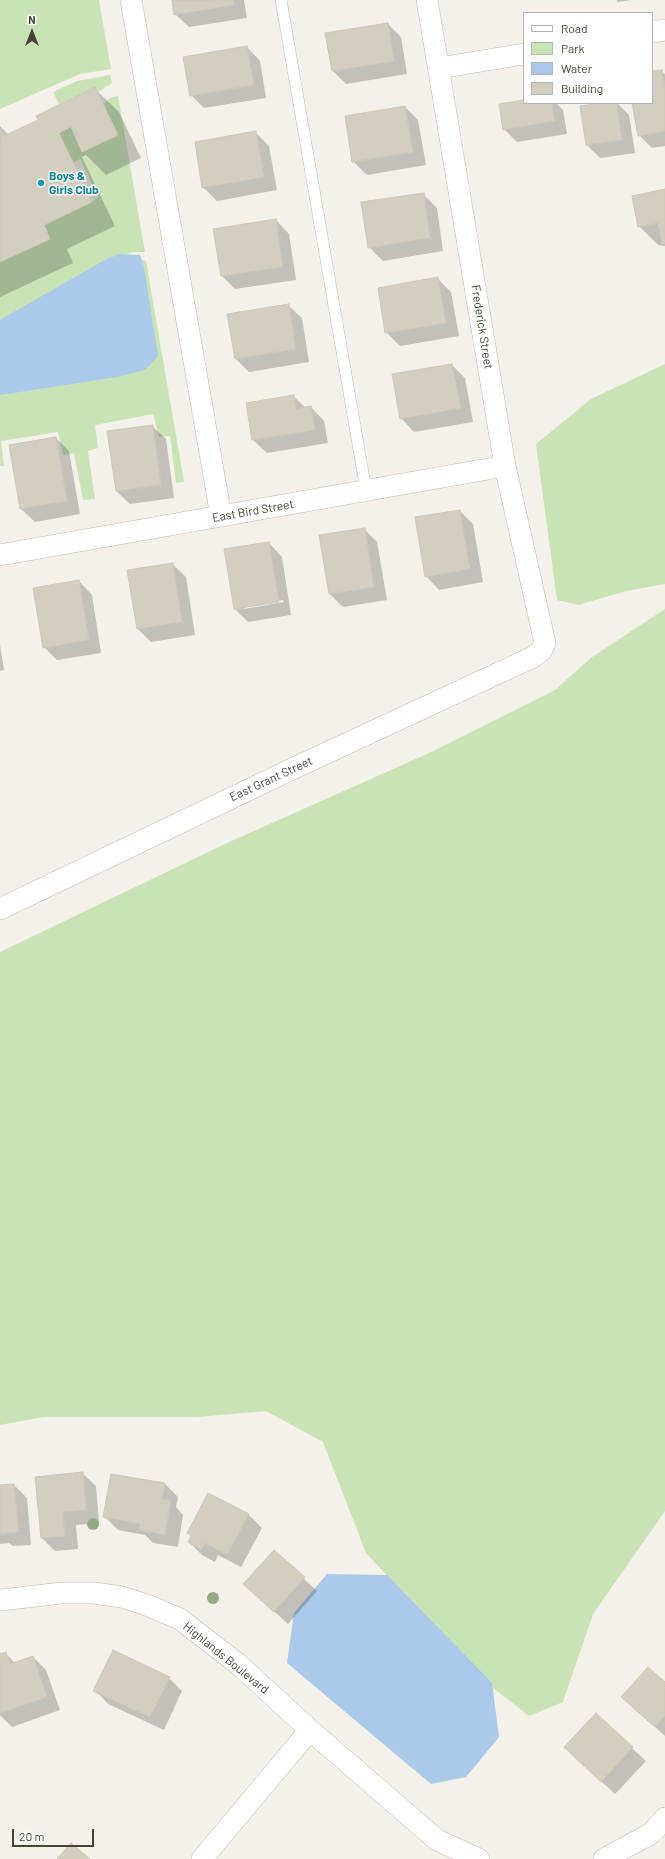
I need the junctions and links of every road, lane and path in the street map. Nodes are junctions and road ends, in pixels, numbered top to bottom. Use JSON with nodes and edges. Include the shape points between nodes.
{"nodes":[{"id":1,"x":131,"y":0,"type":"edge"},
{"id":2,"x":281,"y":0,"type":"edge"},
{"id":3,"x":427,"y":0,"type":"edge"},
{"id":4,"x":665,"y":30,"type":"edge"},
{"id":5,"x":653,"y":32,"type":"edge"},
{"id":6,"x":523,"y":54,"type":"edge"},
{"id":7,"x":439,"y":68,"type":"junction"},
{"id":8,"x":505,"y":466,"type":"junction"},
{"id":9,"x":366,"y":490,"type":"junction"},
{"id":10,"x":221,"y":516,"type":"junction"},
{"id":11,"x":0,"y":555,"type":"edge"},
{"id":12,"x":542,"y":651,"type":"joint"},
{"id":13,"x":0,"y":909,"type":"edge"},
{"id":14,"x":0,"y":1600,"type":"edge"},
{"id":15,"x":310,"y":1730,"type":"junction"},
{"id":16,"x":665,"y":1818,"type":"edge"},
{"id":17,"x":202,"y":1859,"type":"edge"},
{"id":18,"x":478,"y":1859,"type":"edge"},
{"id":19,"x":604,"y":1859,"type":"edge"}],
"edges":[{"from":1,"to":10,"type":"street"},
{"from":2,"to":9,"type":"lane"},
{"from":3,"to":7,"type":"street","name":"Frederick Street"},
{"from":4,"to":5,"type":"street"},
{"from":6,"to":7,"type":"street"},
{"from":7,"to":8,"type":"street","name":"Frederick Street"},
{"from":8,"to":9,"type":"street","name":"East Bird Street"},
{"from":8,"to":12,"type":"street","name":"Frederick Street","via":[[545,643]]},
{"from":9,"to":10,"type":"street","name":"East Bird Street"},
{"from":10,"to":11,"type":"street","name":"East Bird Street"},
{"from":12,"to":13,"type":"street","name":"East Grant Street"},
{"from":14,"to":15,"type":"street","name":"Highlands Boulevard","via":[[62,1593],[94,1593],[122,1597],[147,1605],[180,1619],[238,1664]]},
{"from":15,"to":17,"type":"street"},
{"from":15,"to":18,"type":"street","name":"Highlands Boulevard","via":[[437,1840]]},
{"from":16,"to":19,"type":"street","via":[[652,1833]]}]}
